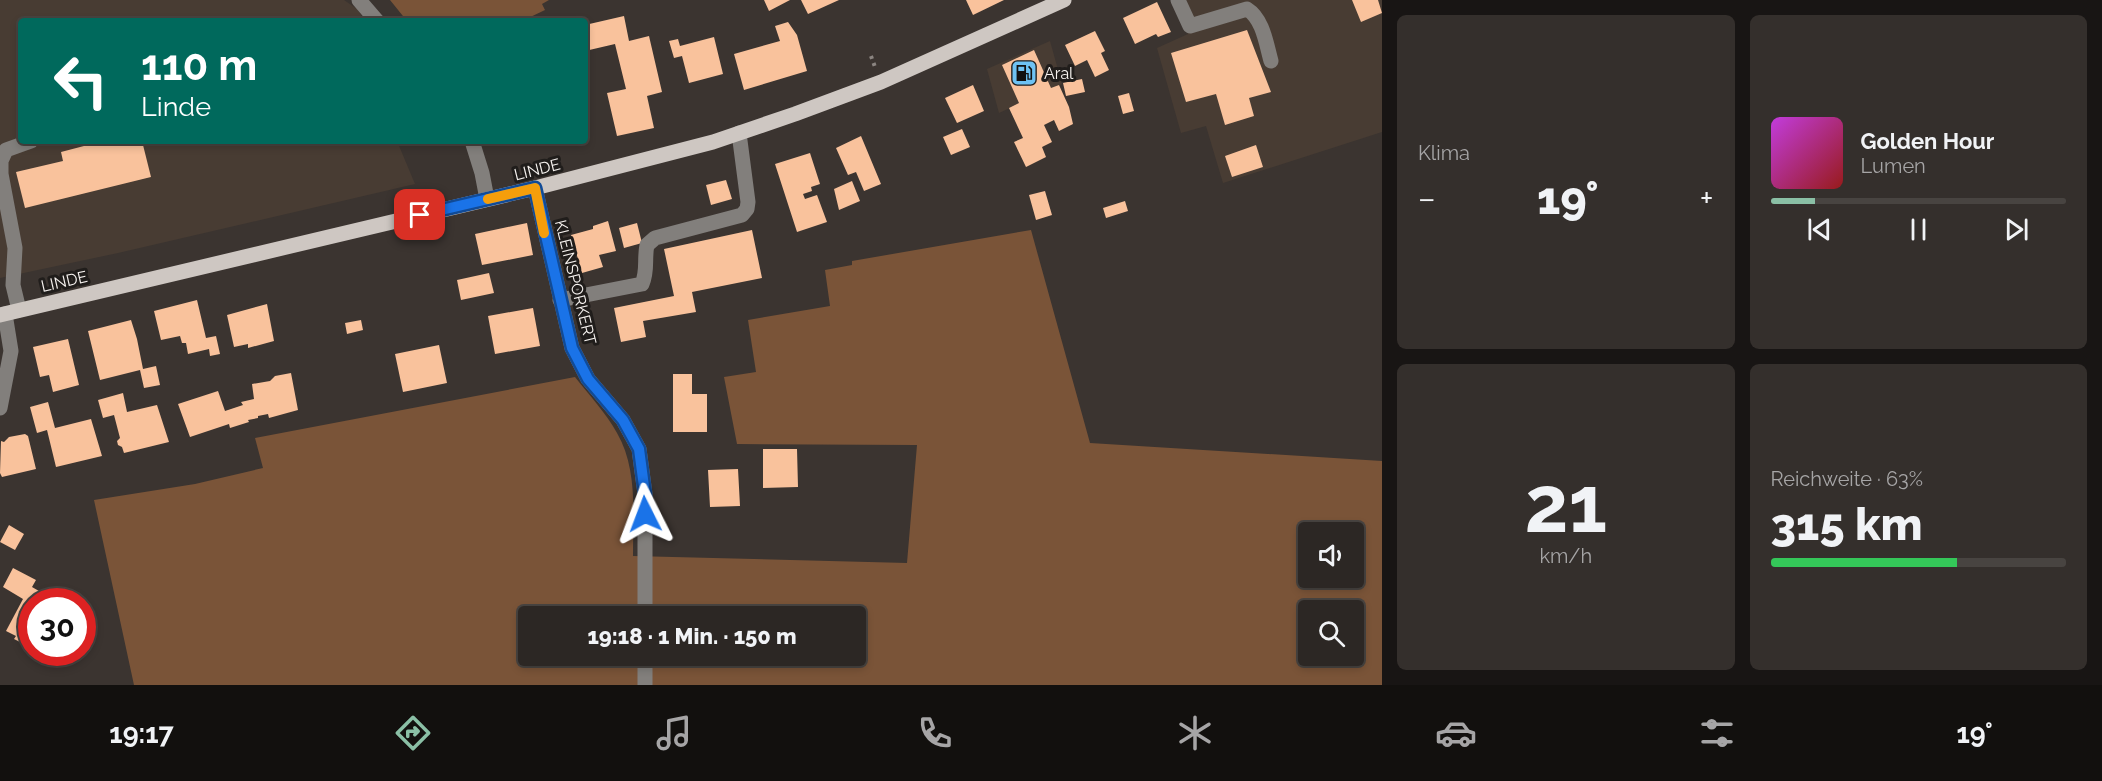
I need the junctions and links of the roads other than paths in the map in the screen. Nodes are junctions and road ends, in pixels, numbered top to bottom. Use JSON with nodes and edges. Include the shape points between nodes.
{"nodes":[{"id":1,"x":359,"y":0,"type":"edge"},
{"id":2,"x":1064,"y":0,"type":"edge"},
{"id":3,"x":1178,"y":0,"type":"edge"},
{"id":4,"x":374,"y":18,"type":"edge"},
{"id":5,"x":1271,"y":61,"type":"dead end"},
{"id":6,"x":739,"y":133,"type":"junction"},
{"id":7,"x":23,"y":144,"type":"edge"},
{"id":8,"x":473,"y":144,"type":"edge"},
{"id":9,"x":535,"y":188,"type":"junction"},
{"id":10,"x":487,"y":199,"type":"junction"},
{"id":11,"x":560,"y":300,"type":"junction"},
{"id":12,"x":8,"y":313,"type":"edge"},
{"id":13,"x":0,"y":408,"type":"edge"},
{"id":14,"x":645,"y":606,"type":"edge"},
{"id":15,"x":645,"y":666,"type":"edge"},
{"id":16,"x":645,"y":685,"type":"edge"}],
"edges":[{"from":1,"to":4,"type":"street"},
{"from":2,"to":6,"type":"main road","name":"LINDE","via":[[881,82]]},
{"from":3,"to":5,"type":"street","via":[[1190,26],[1247,9],[1260,25]]},
{"from":6,"to":9,"type":"main road","name":"LINDE"},
{"from":6,"to":11,"type":"street","via":[[748,202],[742,215],[655,238],[647,245],[647,274],[642,284]]},
{"from":7,"to":12,"type":"street","via":[[6,150],[1,161],[15,248]]},
{"from":8,"to":10,"type":"street"},
{"from":9,"to":10,"type":"main road","name":"LINDE"},
{"from":9,"to":11,"type":"street","name":"KLEINSPORKERT"},
{"from":10,"to":12,"type":"main road","name":"LINDE"},
{"from":11,"to":14,"type":"street","name":"KLEINSPORKERT","via":[[572,348],[588,379],[623,420],[639,449],[645,494]]},
{"from":12,"to":13,"type":"street","via":[[11,351]]},
{"from":15,"to":16,"type":"street"}]}
